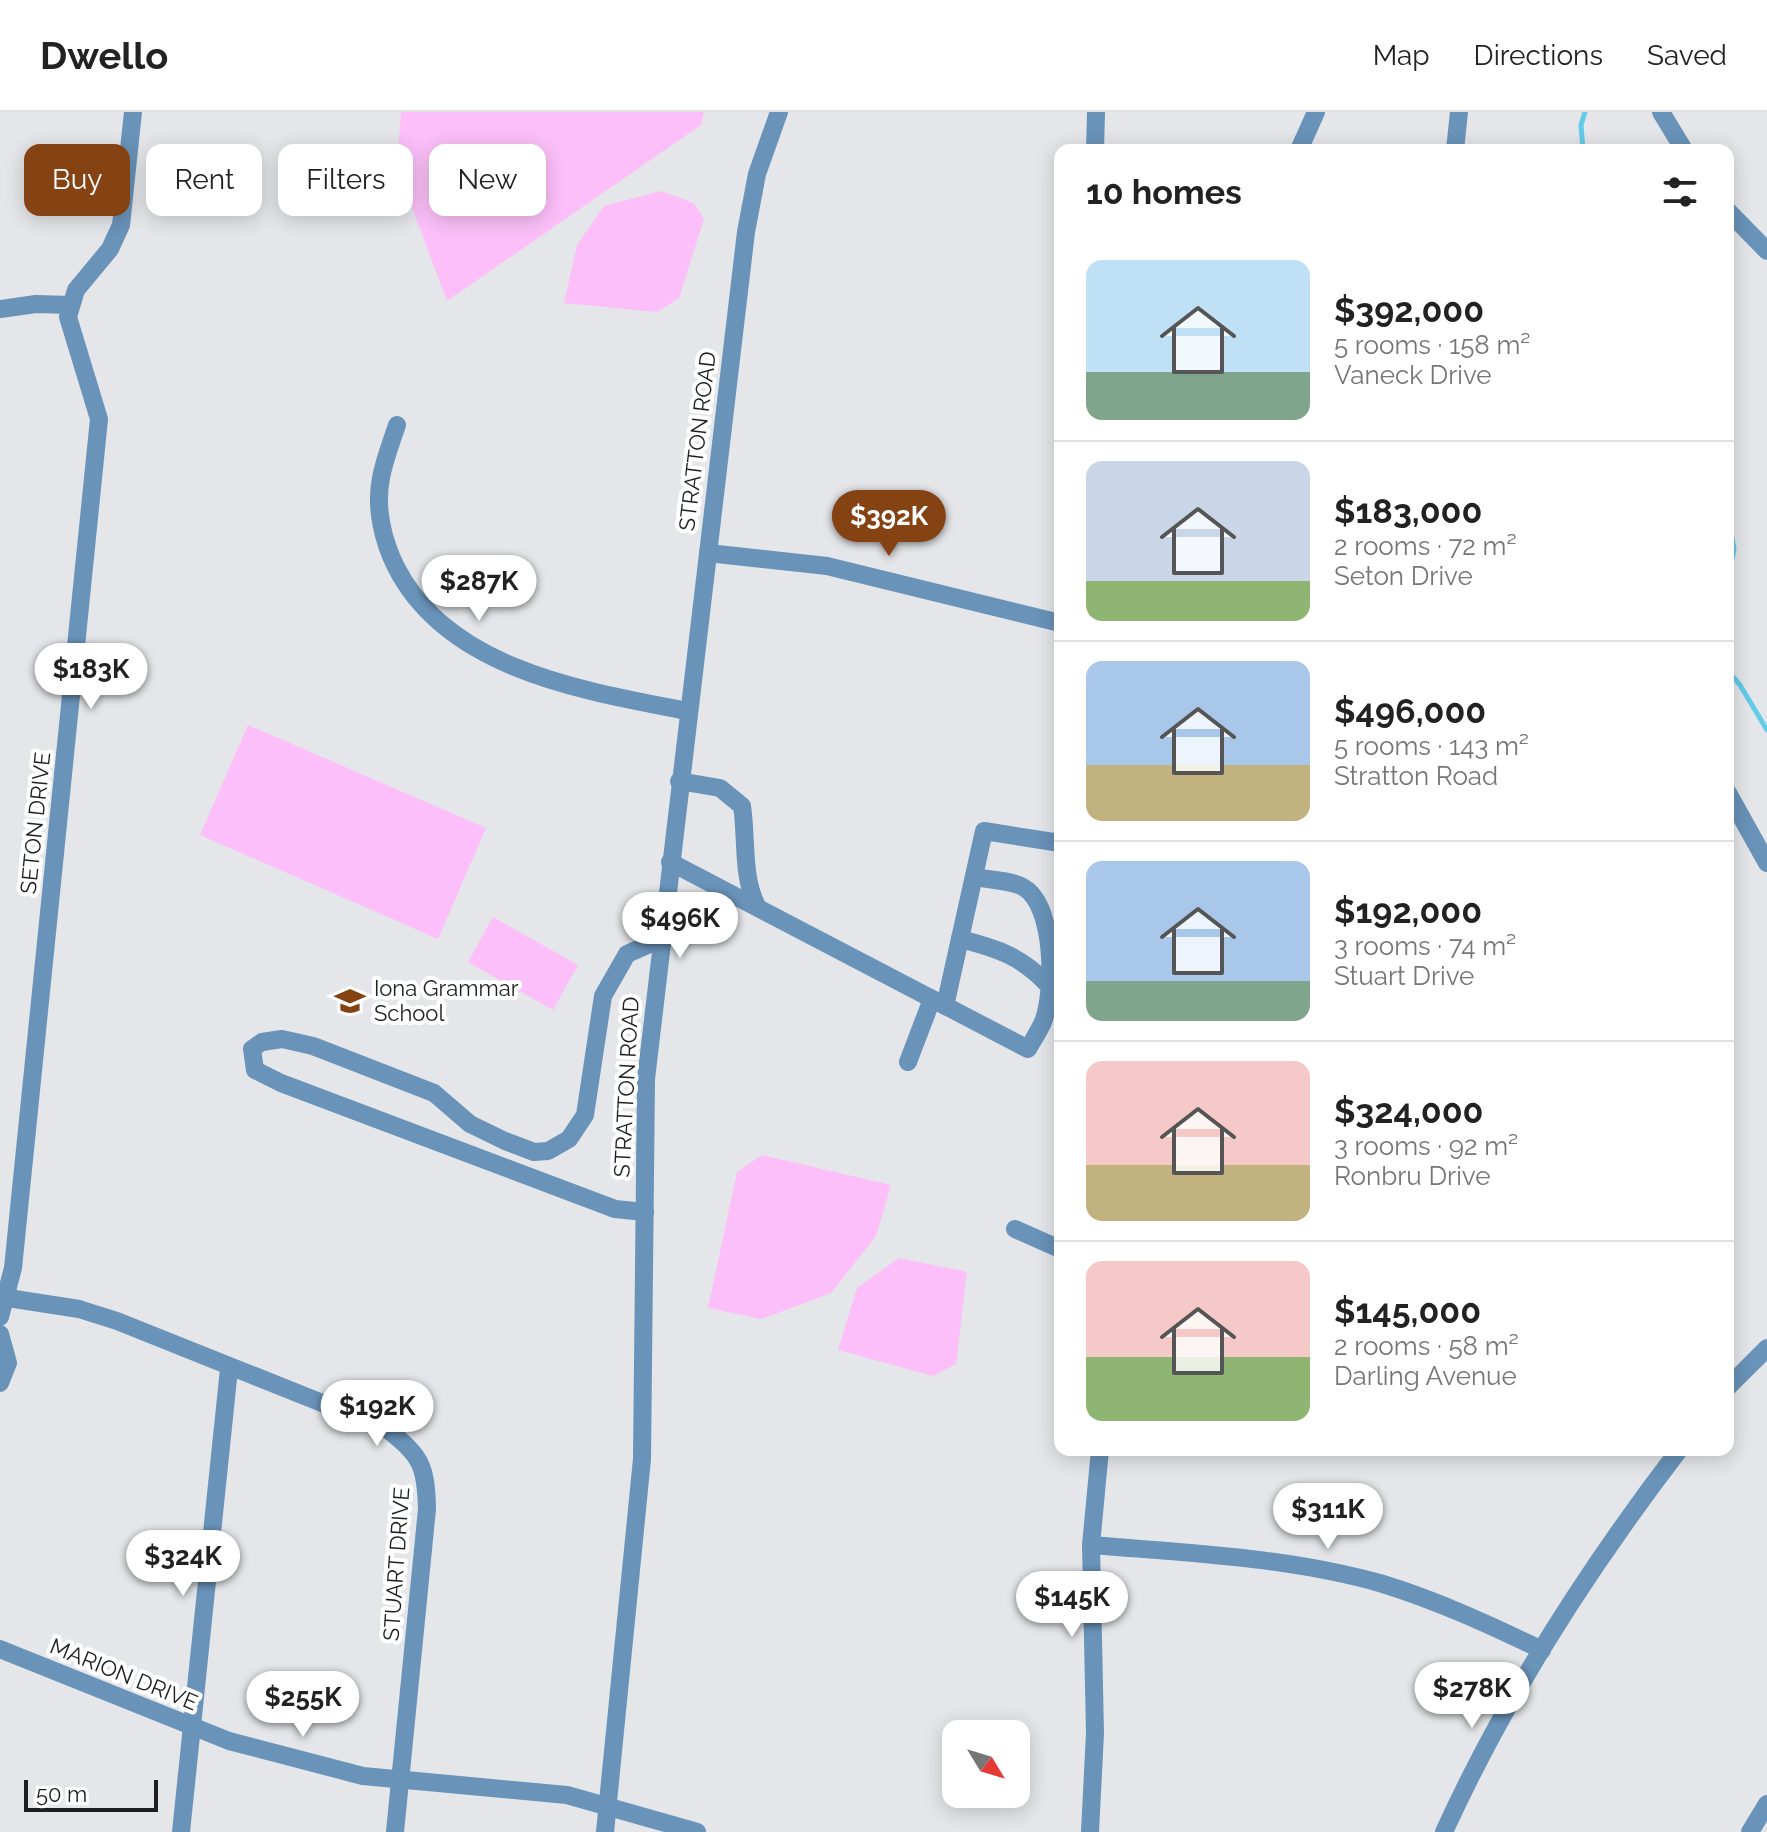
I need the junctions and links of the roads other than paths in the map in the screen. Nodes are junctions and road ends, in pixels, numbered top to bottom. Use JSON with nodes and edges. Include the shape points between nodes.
{"nodes":[{"id":1,"x":133,"y":112,"type":"edge"},
{"id":2,"x":779,"y":112,"type":"edge"},
{"id":3,"x":1096,"y":112,"type":"edge"},
{"id":4,"x":1316,"y":112,"type":"edge"},
{"id":5,"x":1459,"y":112,"type":"edge"},
{"id":6,"x":1661,"y":112,"type":"edge"},
{"id":7,"x":1095,"y":144,"type":"edge"},
{"id":8,"x":1302,"y":144,"type":"edge"},
{"id":9,"x":1456,"y":144,"type":"edge"},
{"id":10,"x":1680,"y":144,"type":"edge"},
{"id":11,"x":1734,"y":217,"type":"edge"},
{"id":12,"x":1767,"y":251,"type":"edge"},
{"id":13,"x":70,"y":305,"type":"junction"},
{"id":14,"x":0,"y":309,"type":"edge"},
{"id":15,"x":397,"y":425,"type":"dead end"},
{"id":16,"x":708,"y":553,"type":"junction"},
{"id":17,"x":1054,"y":622,"type":"edge"},
{"id":18,"x":687,"y":711,"type":"junction"},
{"id":19,"x":679,"y":781,"type":"junction"},
{"id":20,"x":1734,"y":804,"type":"edge"},
{"id":21,"x":1054,"y":842,"type":"edge"},
{"id":22,"x":670,"y":862,"type":"junction"},
{"id":23,"x":1767,"y":863,"type":"edge"},
{"id":24,"x":974,"y":877,"type":"junction"},
{"id":25,"x":756,"y":904,"type":"junction"},
{"id":26,"x":661,"y":939,"type":"junction"},
{"id":27,"x":960,"y":939,"type":"junction"},
{"id":28,"x":1049,"y":986,"type":"junction"},
{"id":29,"x":939,"y":1002,"type":"junction"},
{"id":30,"x":908,"y":1062,"type":"dead end"},
{"id":31,"x":470,"y":1124,"type":"junction"},
{"id":32,"x":459,"y":1149,"type":"junction"},
{"id":33,"x":645,"y":1212,"type":"junction"},
{"id":34,"x":1015,"y":1229,"type":"dead end"},
{"id":35,"x":1054,"y":1246,"type":"edge"},
{"id":36,"x":8,"y":1298,"type":"junction"},
{"id":37,"x":0,"y":1317,"type":"edge"},
{"id":38,"x":0,"y":1334,"type":"edge"},
{"id":39,"x":1767,"y":1348,"type":"edge"},
{"id":40,"x":229,"y":1369,"type":"junction"},
{"id":41,"x":1734,"y":1381,"type":"edge"},
{"id":42,"x":0,"y":1383,"type":"edge"},
{"id":43,"x":1099,"y":1456,"type":"edge"},
{"id":44,"x":1674,"y":1456,"type":"edge"},
{"id":45,"x":1091,"y":1545,"type":"junction"},
{"id":46,"x":0,"y":1649,"type":"edge"},
{"id":47,"x":1542,"y":1650,"type":"junction"},
{"id":48,"x":190,"y":1726,"type":"junction"},
{"id":49,"x":401,"y":1780,"type":"junction"},
{"id":50,"x":1767,"y":1804,"type":"edge"},
{"id":51,"x":609,"y":1805,"type":"junction"},
{"id":52,"x":181,"y":1832,"type":"edge"},
{"id":53,"x":395,"y":1832,"type":"edge"},
{"id":54,"x":605,"y":1832,"type":"edge"},
{"id":55,"x":697,"y":1832,"type":"edge"},
{"id":56,"x":1090,"y":1832,"type":"edge"},
{"id":57,"x":1444,"y":1832,"type":"edge"},
{"id":58,"x":1750,"y":1832,"type":"edge"}],
"edges":[{"from":1,"to":13,"type":"street","via":[[121,225]]},
{"from":2,"to":16,"type":"street","name":"STRATTON ROAD","via":[[750,204]]},
{"from":3,"to":7,"type":"street"},
{"from":4,"to":8,"type":"street"},
{"from":5,"to":9,"type":"street"},
{"from":6,"to":10,"type":"street"},
{"from":11,"to":12,"type":"street"},
{"from":13,"to":14,"type":"street"},
{"from":13,"to":36,"type":"street","name":"SETON DRIVE","via":[[70,327],[99,419]]},
{"from":15,"to":18,"type":"street","via":[[380,480],[380,524],[390,556],[414,599],[453,632],[532,673]]},
{"from":16,"to":17,"type":"street","via":[[827,566]]},
{"from":16,"to":18,"type":"street","name":"STRATTON ROAD"},
{"from":18,"to":19,"type":"street","name":"STRATTON ROAD"},
{"from":19,"to":22,"type":"street","name":"STRATTON ROAD"},
{"from":19,"to":25,"type":"street","via":[[720,788],[742,806],[747,886]]},
{"from":20,"to":23,"type":"street"},
{"from":21,"to":24,"type":"street","via":[[984,831]]},
{"from":22,"to":25,"type":"street"},
{"from":22,"to":26,"type":"street","name":"STRATTON ROAD"},
{"from":24,"to":27,"type":"street"},
{"from":24,"to":28,"type":"street","via":[[1022,887],[1042,906]]},
{"from":25,"to":29,"type":"street"},
{"from":26,"to":31,"type":"street","via":[[627,954],[603,996],[590,1098],[569,1139],[534,1152]]},
{"from":26,"to":33,"type":"street","name":"STRATTON ROAD","via":[[646,1079]]},
{"from":27,"to":28,"type":"street","via":[[1003,950]]},
{"from":27,"to":29,"type":"street"},
{"from":28,"to":29,"type":"street","via":[[1044,1020],[1028,1049]]},
{"from":29,"to":30,"type":"street"},
{"from":31,"to":32,"type":"street"},
{"from":31,"to":32,"type":"street","via":[[434,1093],[313,1046],[282,1039],[252,1049],[251,1062],[260,1075]]},
{"from":32,"to":33,"type":"street","via":[[615,1209]]},
{"from":33,"to":51,"type":"street","name":"STRATTON ROAD","via":[[642,1459]]},
{"from":34,"to":35,"type":"street"},
{"from":36,"to":37,"type":"street","name":"SETON DRIVE"},
{"from":36,"to":40,"type":"street","name":"STUART DRIVE","via":[[92,1313]]},
{"from":38,"to":42,"type":"street","via":[[8,1363]]},
{"from":39,"to":41,"type":"street"},
{"from":40,"to":48,"type":"street"},
{"from":40,"to":49,"type":"street","name":"STUART DRIVE","via":[[387,1429],[421,1460],[427,1509]]},
{"from":43,"to":45,"type":"street"},
{"from":44,"to":47,"type":"street"},
{"from":45,"to":47,"type":"street","via":[[1231,1557],[1380,1584],[1469,1615]]},
{"from":45,"to":56,"type":"street","via":[[1095,1733]]},
{"from":46,"to":48,"type":"street","name":"MARION DRIVE"},
{"from":47,"to":57,"type":"street"},
{"from":48,"to":49,"type":"street","name":"MARION DRIVE","via":[[363,1776]]},
{"from":48,"to":52,"type":"street"},
{"from":49,"to":51,"type":"street","name":"MARION DRIVE","via":[[567,1795]]},
{"from":49,"to":53,"type":"street","name":"STUART DRIVE"},
{"from":50,"to":58,"type":"street"},
{"from":51,"to":54,"type":"street","name":"STRATTON ROAD"},
{"from":51,"to":55,"type":"street","name":"MARION DRIVE"}]}
